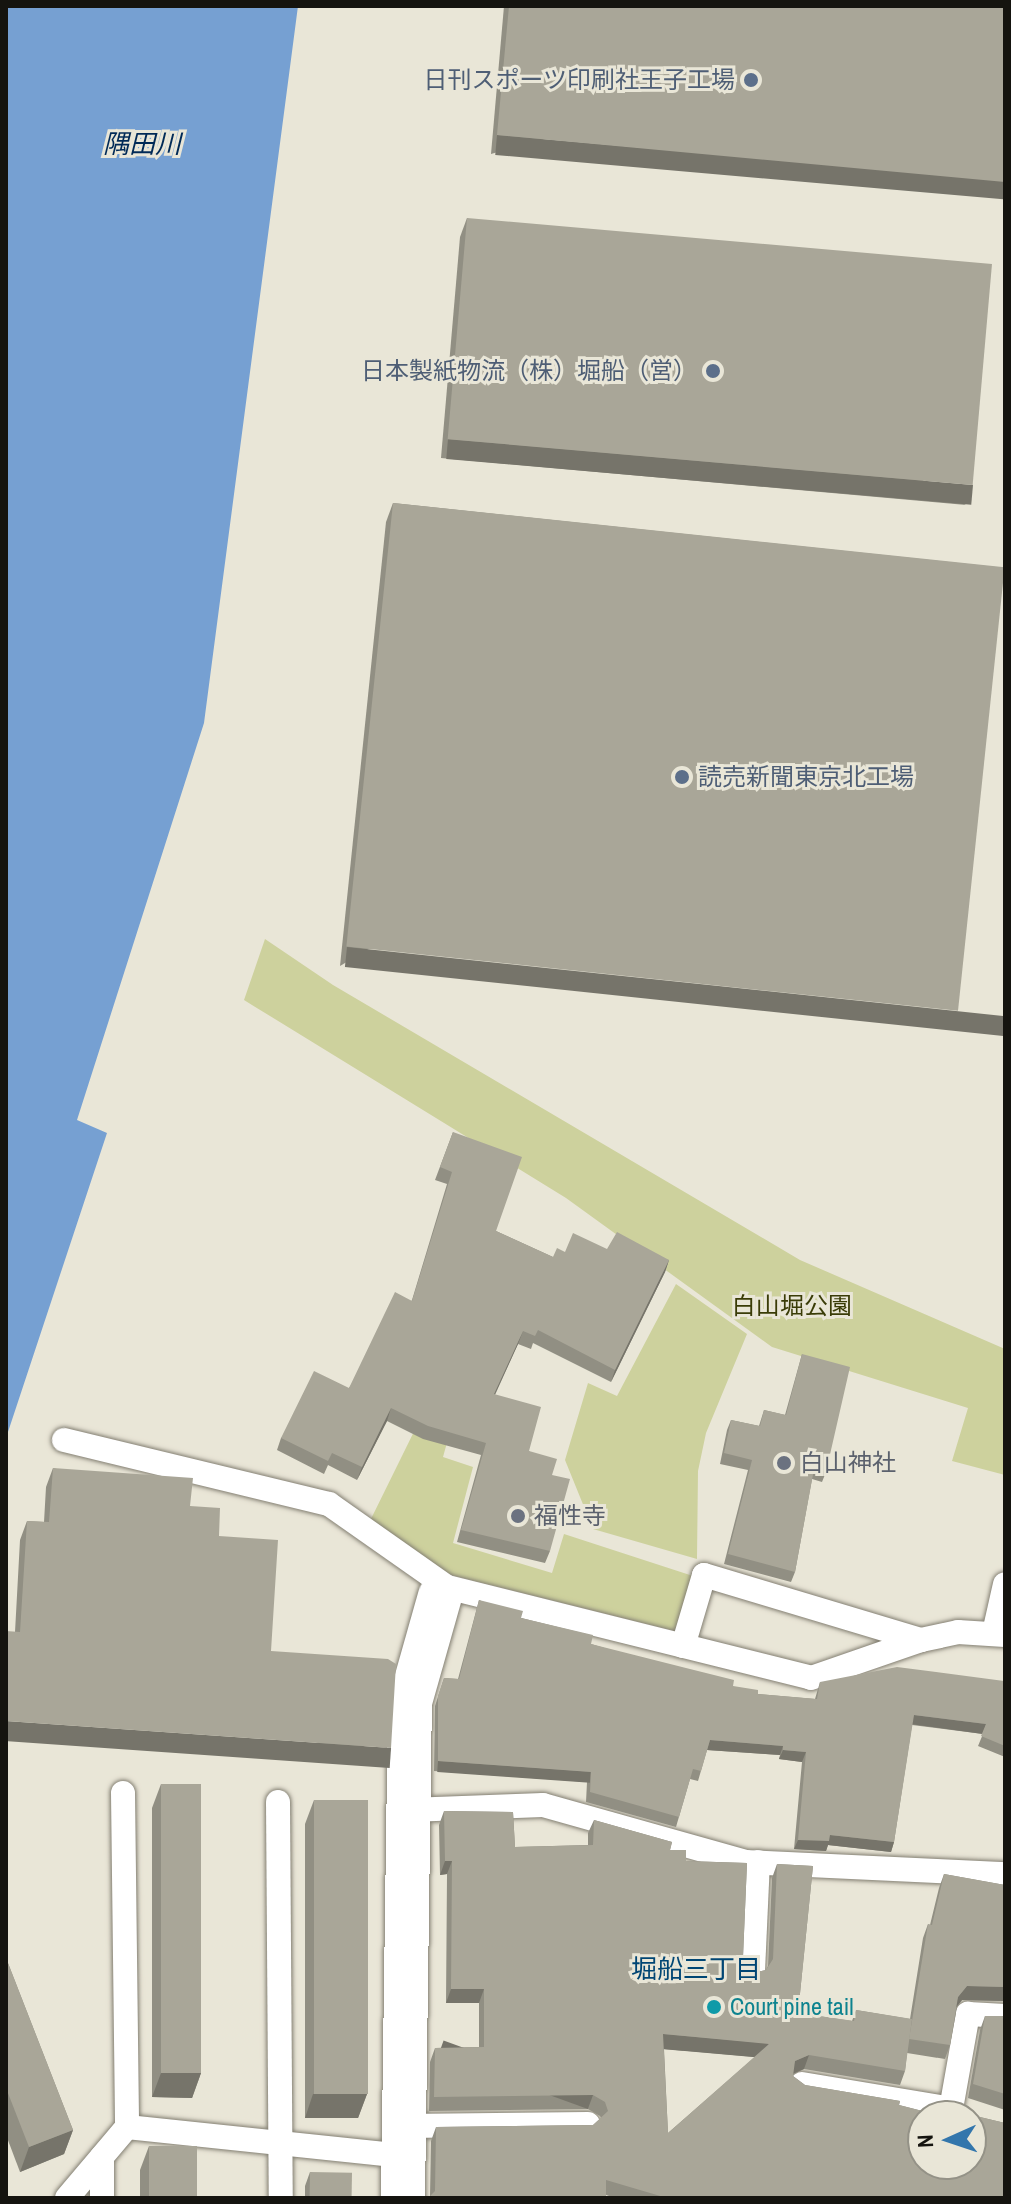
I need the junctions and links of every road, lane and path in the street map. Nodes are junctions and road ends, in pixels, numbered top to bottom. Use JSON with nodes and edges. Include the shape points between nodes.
{"nodes":[{"id":1,"x":64,"y":1440,"type":"dead end"},
{"id":2,"x":1005,"y":1584,"type":"edge"},
{"id":3,"x":443,"y":1592,"type":"junction"},
{"id":4,"x":1000,"y":1634,"type":"edge"},
{"id":5,"x":921,"y":1640,"type":"junction"},
{"id":6,"x":683,"y":1646,"type":"junction"},
{"id":7,"x":123,"y":1793,"type":"dead end"},
{"id":8,"x":278,"y":1802,"type":"dead end"},
{"id":9,"x":409,"y":1810,"type":"junction"},
{"id":10,"x":758,"y":1862,"type":"junction"},
{"id":11,"x":1005,"y":1874,"type":"edge"},
{"id":12,"x":753,"y":1971,"type":"edge"},
{"id":13,"x":1005,"y":2016,"type":"edge"},
{"id":14,"x":802,"y":2084,"type":"edge"},
{"id":15,"x":953,"y":2100,"type":"edge"},
{"id":16,"x":907,"y":2102,"type":"edge"},
{"id":17,"x":588,"y":2124,"type":"edge"},
{"id":18,"x":127,"y":2127,"type":"junction"},
{"id":19,"x":282,"y":2147,"type":"junction"},
{"id":20,"x":102,"y":2157,"type":"junction"},
{"id":21,"x":403,"y":2160,"type":"edge"},
{"id":22,"x":67,"y":2198,"type":"edge"},
{"id":23,"x":102,"y":2198,"type":"edge"},
{"id":24,"x":281,"y":2198,"type":"edge"}],
"edges":[{"from":1,"to":3,"type":"lane","via":[[329,1504]]},
{"from":2,"to":4,"type":"lane"},
{"from":3,"to":6,"type":"lane"},
{"from":3,"to":9,"type":"street","via":[[410,1702]]},
{"from":4,"to":5,"type":"lane","via":[[958,1632]]},
{"from":5,"to":6,"type":"lane","via":[[811,1678]]},
{"from":5,"to":6,"type":"lane","via":[[704,1575]]},
{"from":7,"to":18,"type":"lane"},
{"from":8,"to":19,"type":"lane"},
{"from":9,"to":10,"type":"lane","via":[[543,1805]]},
{"from":9,"to":21,"type":"street"},
{"from":10,"to":11,"type":"lane"},
{"from":10,"to":12,"type":"lane"},
{"from":13,"to":15,"type":"lane","via":[[968,2014]]},
{"from":14,"to":16,"type":"lane"},
{"from":17,"to":21,"type":"lane"},
{"from":18,"to":19,"type":"lane"},
{"from":18,"to":20,"type":"lane"},
{"from":19,"to":21,"type":"lane"},
{"from":19,"to":24,"type":"lane"},
{"from":20,"to":22,"type":"lane"},
{"from":20,"to":23,"type":"lane"}]}
